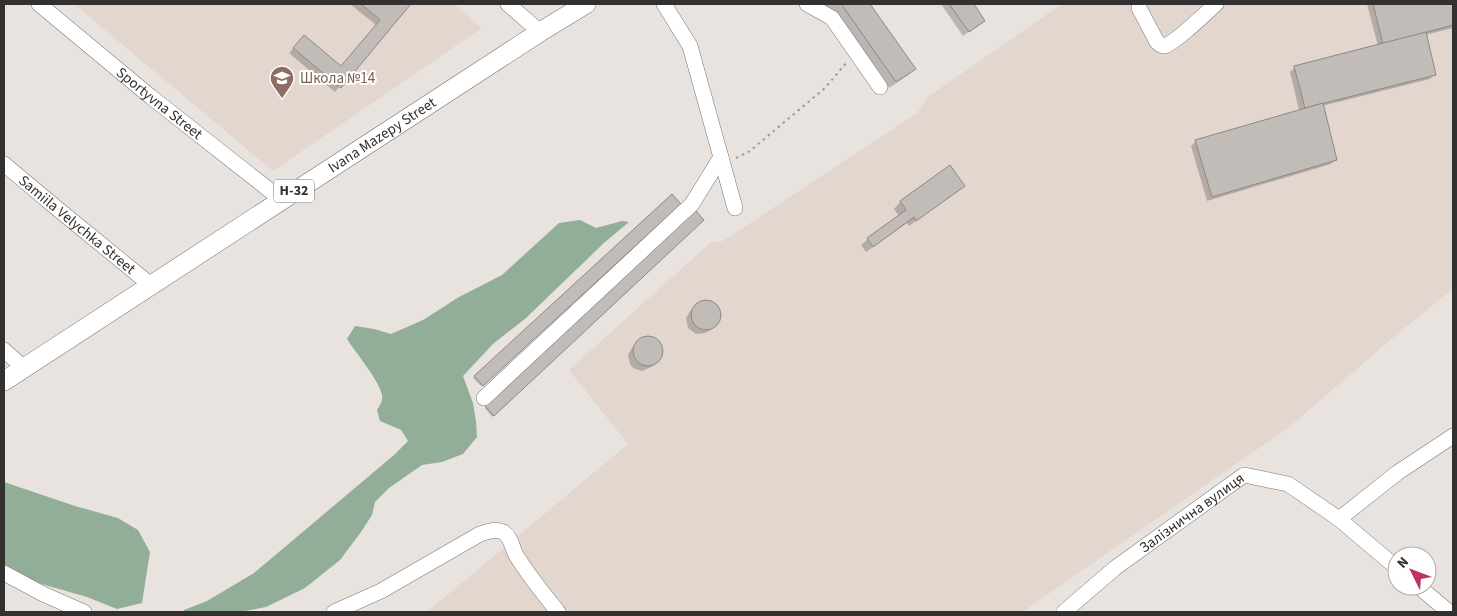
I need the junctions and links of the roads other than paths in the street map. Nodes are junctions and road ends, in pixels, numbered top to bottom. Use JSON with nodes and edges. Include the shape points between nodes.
{"nodes":[{"id":1,"x":39,"y":4,"type":"edge"},
{"id":2,"x":508,"y":4,"type":"edge"},
{"id":3,"x":586,"y":4,"type":"edge"},
{"id":4,"x":664,"y":4,"type":"edge"},
{"id":5,"x":807,"y":4,"type":"edge"},
{"id":6,"x":1216,"y":4,"type":"edge"},
{"id":7,"x":1139,"y":8,"type":"dead end"},
{"id":8,"x":540,"y":32,"type":"junction"},
{"id":9,"x":880,"y":88,"type":"dead end"},
{"id":10,"x":722,"y":161,"type":"junction"},
{"id":11,"x":4,"y":164,"type":"edge"},
{"id":12,"x":282,"y":200,"type":"junction"},
{"id":13,"x":735,"y":208,"type":"dead end"},
{"id":14,"x":152,"y":286,"type":"junction"},
{"id":15,"x":4,"y":350,"type":"edge"},
{"id":16,"x":24,"y":368,"type":"junction"},
{"id":17,"x":4,"y":381,"type":"edge"},
{"id":18,"x":484,"y":398,"type":"dead end"},
{"id":19,"x":1453,"y":436,"type":"edge"},
{"id":20,"x":1339,"y":519,"type":"junction"},
{"id":21,"x":1387,"y":560,"type":"edge"},
{"id":22,"x":4,"y":574,"type":"edge"},
{"id":23,"x":1430,"y":596,"type":"edge"},
{"id":24,"x":84,"y":612,"type":"edge"},
{"id":25,"x":334,"y":612,"type":"edge"},
{"id":26,"x":558,"y":612,"type":"edge"},
{"id":27,"x":1064,"y":612,"type":"edge"},
{"id":28,"x":1449,"y":612,"type":"edge"}],
"edges":[{"from":1,"to":12,"type":"street","name":"Sportyvna Street"},
{"from":2,"to":8,"type":"street"},
{"from":3,"to":8,"type":"main road","name":"Ivana Mazepy Street","number":"Н-32"},
{"from":4,"to":10,"type":"street","via":[[690,46]]},
{"from":5,"to":9,"type":"street","via":[[832,18]]},
{"from":6,"to":7,"type":"street","via":[[1164,46],[1157,42]]},
{"from":8,"to":12,"type":"main road","name":"Ivana Mazepy Street","number":"Н-32"},
{"from":10,"to":13,"type":"street"},
{"from":10,"to":18,"type":"street","via":[[692,204]]},
{"from":11,"to":14,"type":"street","name":"Samiila Velychka Street"},
{"from":12,"to":14,"type":"main road","name":"Ivana Mazepy Street","number":"Н-32"},
{"from":14,"to":16,"type":"main road","name":"Ivana Mazepy Street","number":"Н-32"},
{"from":15,"to":16,"type":"street"},
{"from":16,"to":17,"type":"main road","name":"Ivana Mazepy Street","number":"Н-32"},
{"from":19,"to":20,"type":"street","via":[[1397,473]]},
{"from":20,"to":21,"type":"street","name":"Залізнична вулиця"},
{"from":20,"to":27,"type":"street","name":"Залізнична вулиця","via":[[1288,484],[1244,475],[1115,568]]},
{"from":22,"to":24,"type":"street"},
{"from":23,"to":28,"type":"street"},
{"from":25,"to":26,"type":"street","via":[[381,591],[480,534],[494,530],[504,532],[530,576]]}]}
